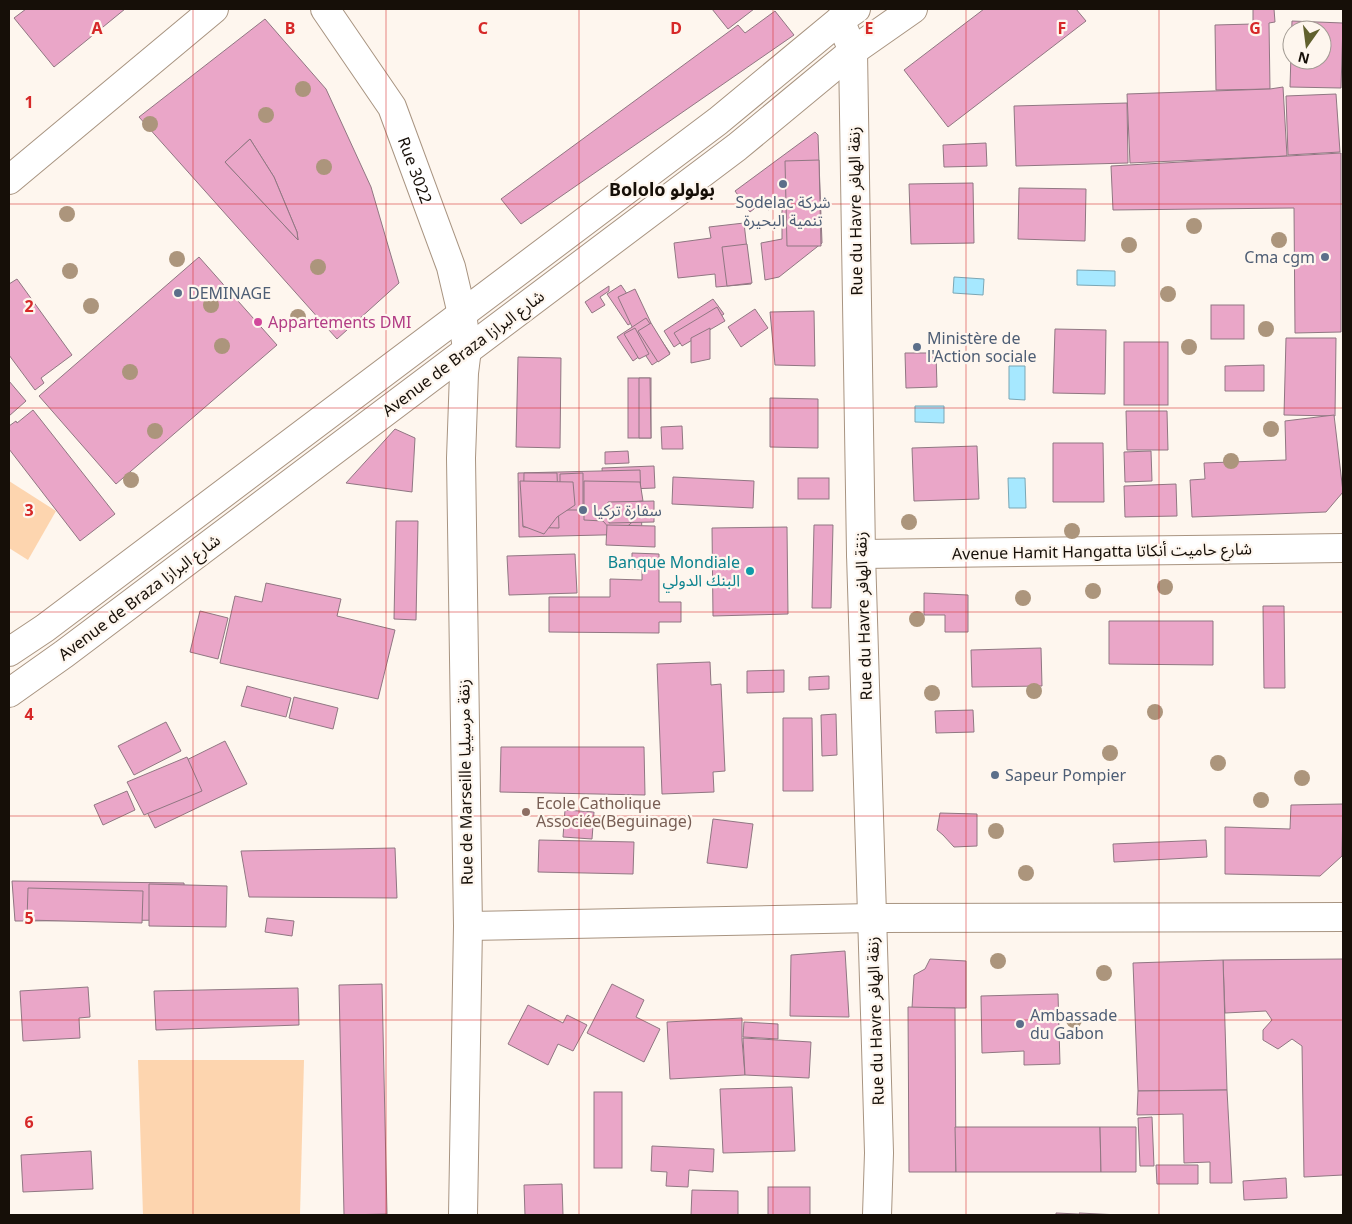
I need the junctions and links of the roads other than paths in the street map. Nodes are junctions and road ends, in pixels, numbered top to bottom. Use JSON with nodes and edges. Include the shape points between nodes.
{"nodes":[{"id":1,"x":214,"y":9,"type":"edge"},
{"id":2,"x":325,"y":9,"type":"edge"},
{"id":3,"x":913,"y":9,"type":"edge"},
{"id":4,"x":848,"y":14,"type":"edge"},
{"id":5,"x":853,"y":51,"type":"junction"},
{"id":6,"x":9,"y":180,"type":"edge"},
{"id":7,"x":462,"y":314,"type":"junction"},
{"id":8,"x":467,"y":349,"type":"junction"},
{"id":9,"x":1343,"y":548,"type":"edge"},
{"id":10,"x":861,"y":554,"type":"junction"},
{"id":11,"x":9,"y":652,"type":"edge"},
{"id":12,"x":9,"y":693,"type":"edge"},
{"id":13,"x":1343,"y":917,"type":"edge"},
{"id":14,"x":872,"y":918,"type":"junction"},
{"id":15,"x":468,"y":926,"type":"junction"},
{"id":16,"x":463,"y":1215,"type":"edge"},
{"id":17,"x":877,"y":1215,"type":"edge"}],
"edges":[{"from":1,"to":6,"type":"main road"},
{"from":2,"to":7,"type":"main road","name":"Rue 3022","via":[[392,107],[451,268]]},
{"from":3,"to":5,"type":"main road","name":"Avenue de Braza شارع البرازا"},
{"from":4,"to":5,"type":"main road","name":"Rue du Havre زنقة الهافر"},
{"from":4,"to":7,"type":"main road","name":"Avenue de Braza شارع البرازا","via":[[718,121]]},
{"from":5,"to":8,"type":"main road","name":"Avenue de Braza شارع البرازا","via":[[737,147]]},
{"from":5,"to":10,"type":"main road","name":"Rue du Havre زنقة الهافر"},
{"from":7,"to":8,"type":"main road","name":"Rue 3022"},
{"from":7,"to":11,"type":"main road","name":"Avenue de Braza شارع البرازا"},
{"from":8,"to":12,"type":"main road","name":"Avenue de Braza شارع البرازا"},
{"from":8,"to":15,"type":"main road","name":"Rue de Marseille زنقة مرسيليا","via":[[461,458]]},
{"from":9,"to":10,"type":"main road","name":"Avenue Hamit Hangatta شارع حاميت أنكاتا"},
{"from":10,"to":14,"type":"main road","name":"Rue du Havre زنقة الهافر"},
{"from":13,"to":14,"type":"main road"},
{"from":14,"to":15,"type":"main road"},
{"from":14,"to":17,"type":"main road","name":"Rue du Havre زنقة الهافر"},
{"from":15,"to":16,"type":"main road","name":"Rue de Marseille زنقة مرسيليا"}]}
